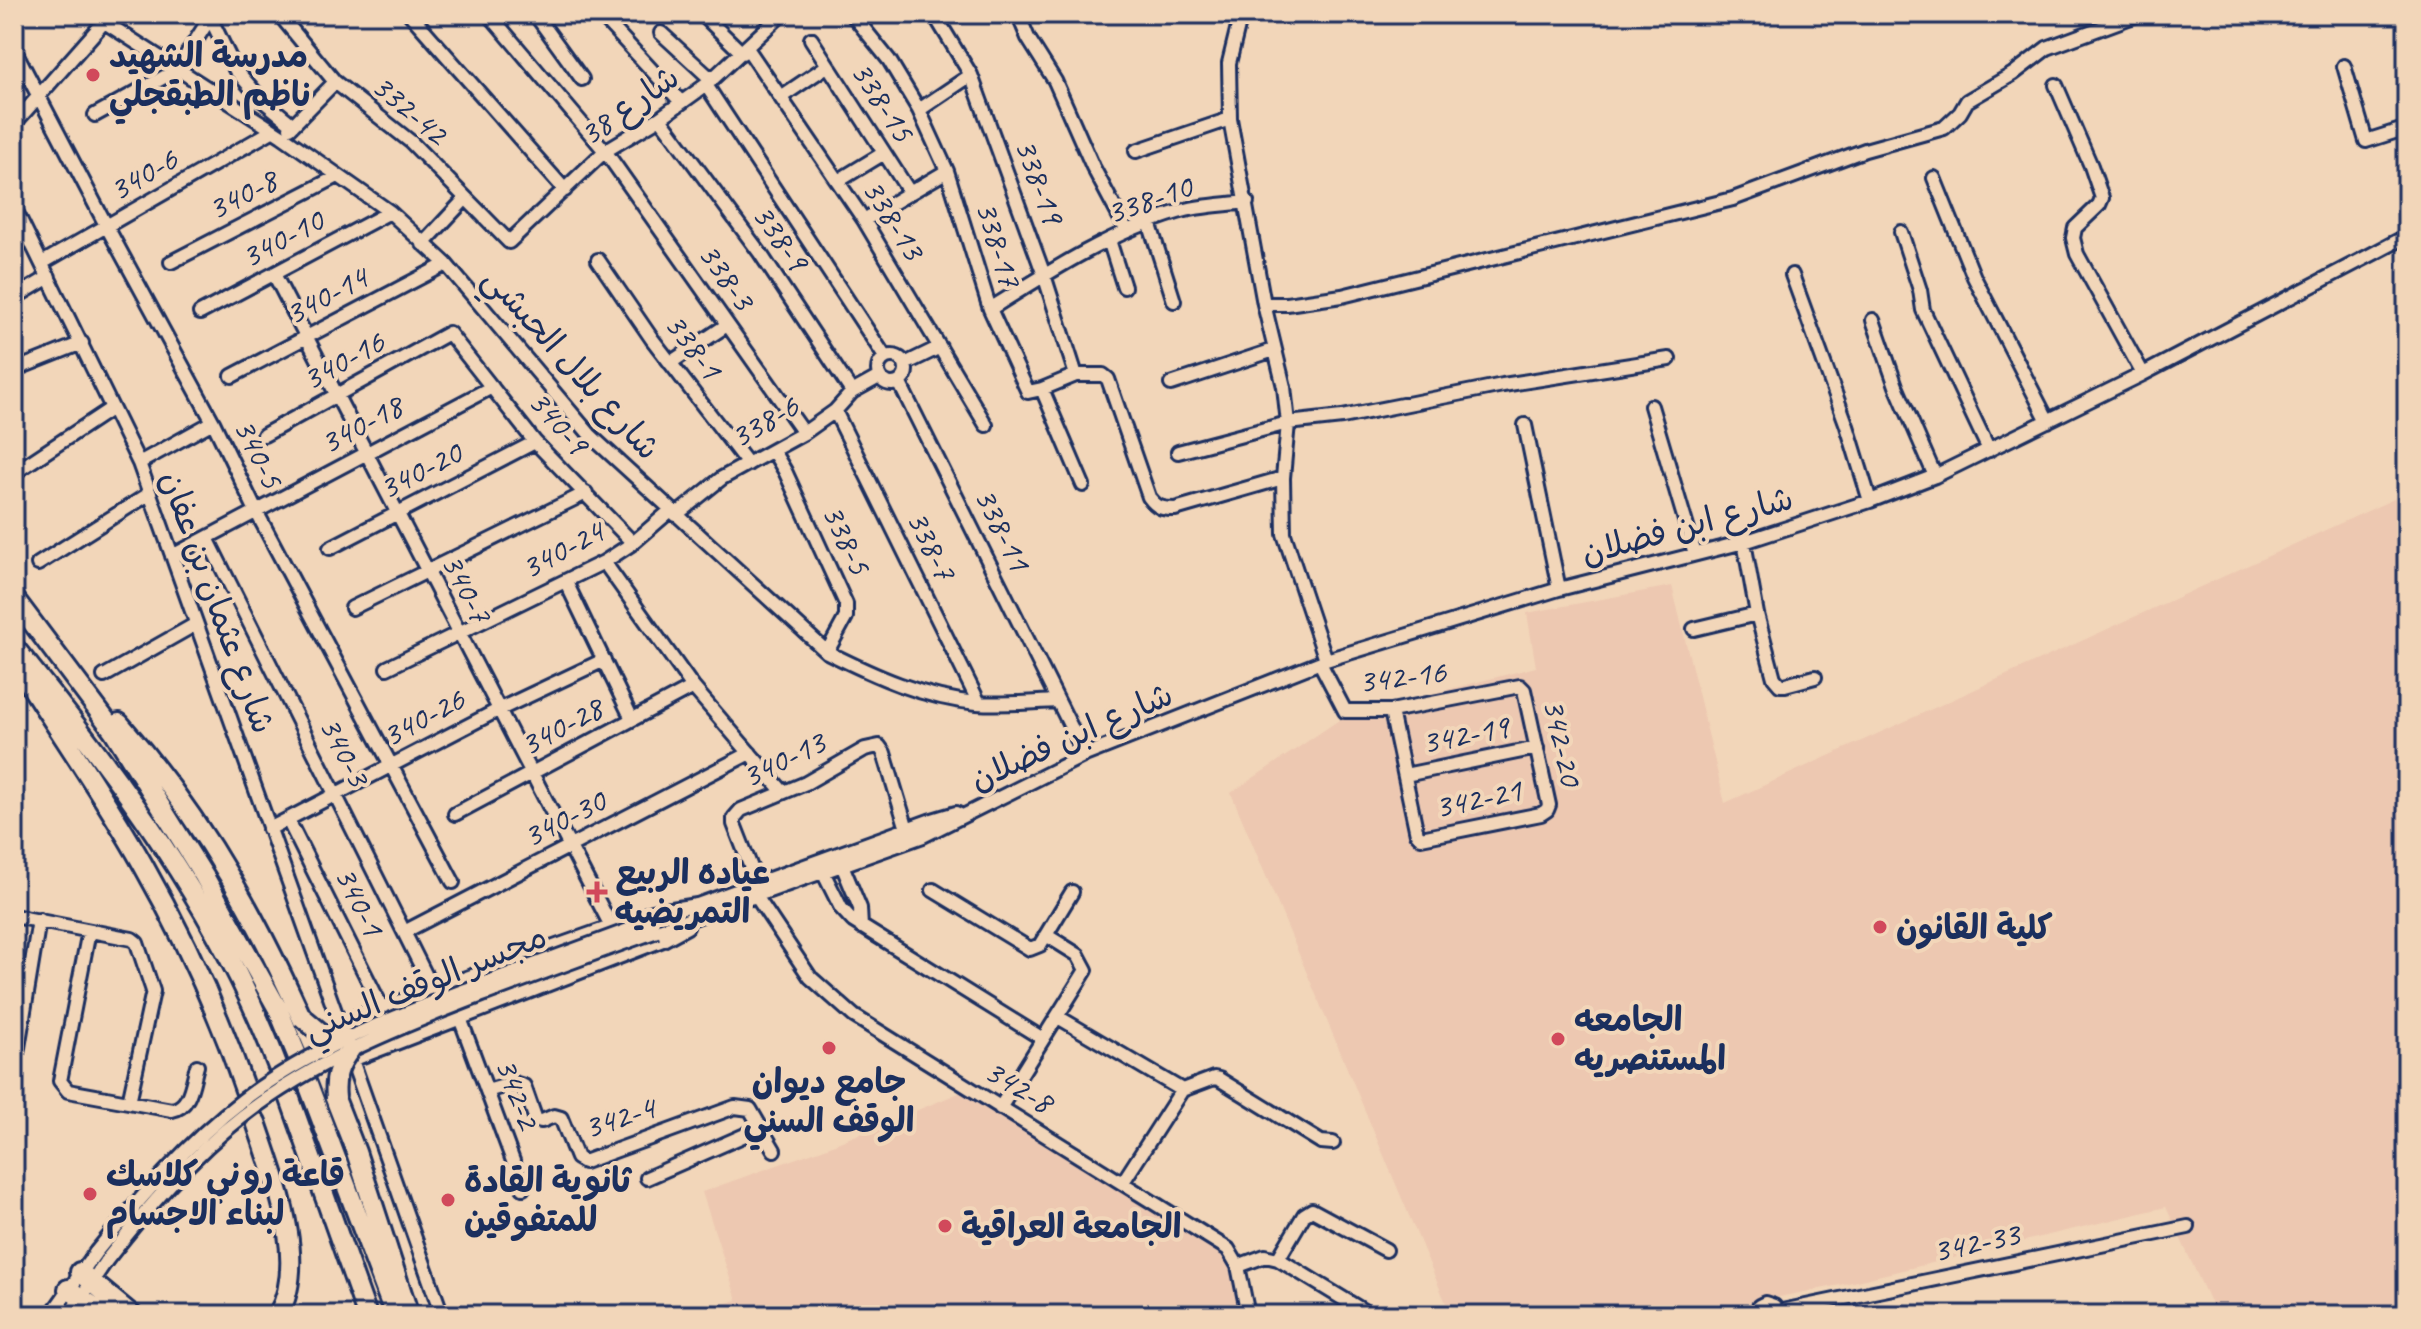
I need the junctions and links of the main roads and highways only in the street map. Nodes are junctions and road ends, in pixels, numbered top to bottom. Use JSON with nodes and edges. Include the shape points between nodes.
{"nodes":[{"id":1,"x":14,"y":598,"type":"edge"},
{"id":2,"x":14,"y":647,"type":"edge"},
{"id":3,"x":14,"y":657,"type":"edge"},
{"id":4,"x":66,"y":665,"type":"junction"},
{"id":5,"x":302,"y":1017,"type":"junction"},
{"id":6,"x":297,"y":1055,"type":"dead end"},
{"id":7,"x":278,"y":1067,"type":"dead end"},
{"id":8,"x":308,"y":1084,"type":"dead end"},
{"id":9,"x":245,"y":1090,"type":"dead end"},
{"id":10,"x":289,"y":1096,"type":"dead end"},
{"id":11,"x":336,"y":1098,"type":"junction"},
{"id":12,"x":256,"y":1122,"type":"dead end"},
{"id":13,"x":86,"y":1276,"type":"road end"},
{"id":14,"x":74,"y":1293,"type":"road end"},
{"id":15,"x":106,"y":1315,"type":"edge"},
{"id":16,"x":132,"y":1315,"type":"edge"},
{"id":17,"x":278,"y":1315,"type":"edge"},
{"id":18,"x":367,"y":1315,"type":"edge"},
{"id":19,"x":395,"y":1315,"type":"edge"},
{"id":20,"x":409,"y":1315,"type":"edge"}],
"edges":[{"from":1,"to":4,"type":"highway"},
{"from":2,"to":7,"type":"highway","via":[[137,805],[224,949]]},
{"from":3,"to":9,"type":"highway","via":[[158,891],[202,980]]},
{"from":4,"to":5,"type":"highway","via":[[153,762],[212,844]]},
{"from":4,"to":6,"type":"highway","via":[[212,889],[278,1009]]},
{"from":5,"to":11,"type":"highway","bridge":true},
{"from":5,"to":11,"type":"highway","bridge":true,"via":[[321,1033],[347,1043],[336,1077]]},
{"from":8,"to":19,"type":"highway"},
{"from":10,"to":18,"type":"highway"},
{"from":11,"to":20,"type":"highway"},
{"from":12,"to":17,"type":"highway","via":[[291,1258],[288,1291]]},
{"from":13,"to":16,"type":"highway"},
{"from":14,"to":15,"type":"highway"}]}
